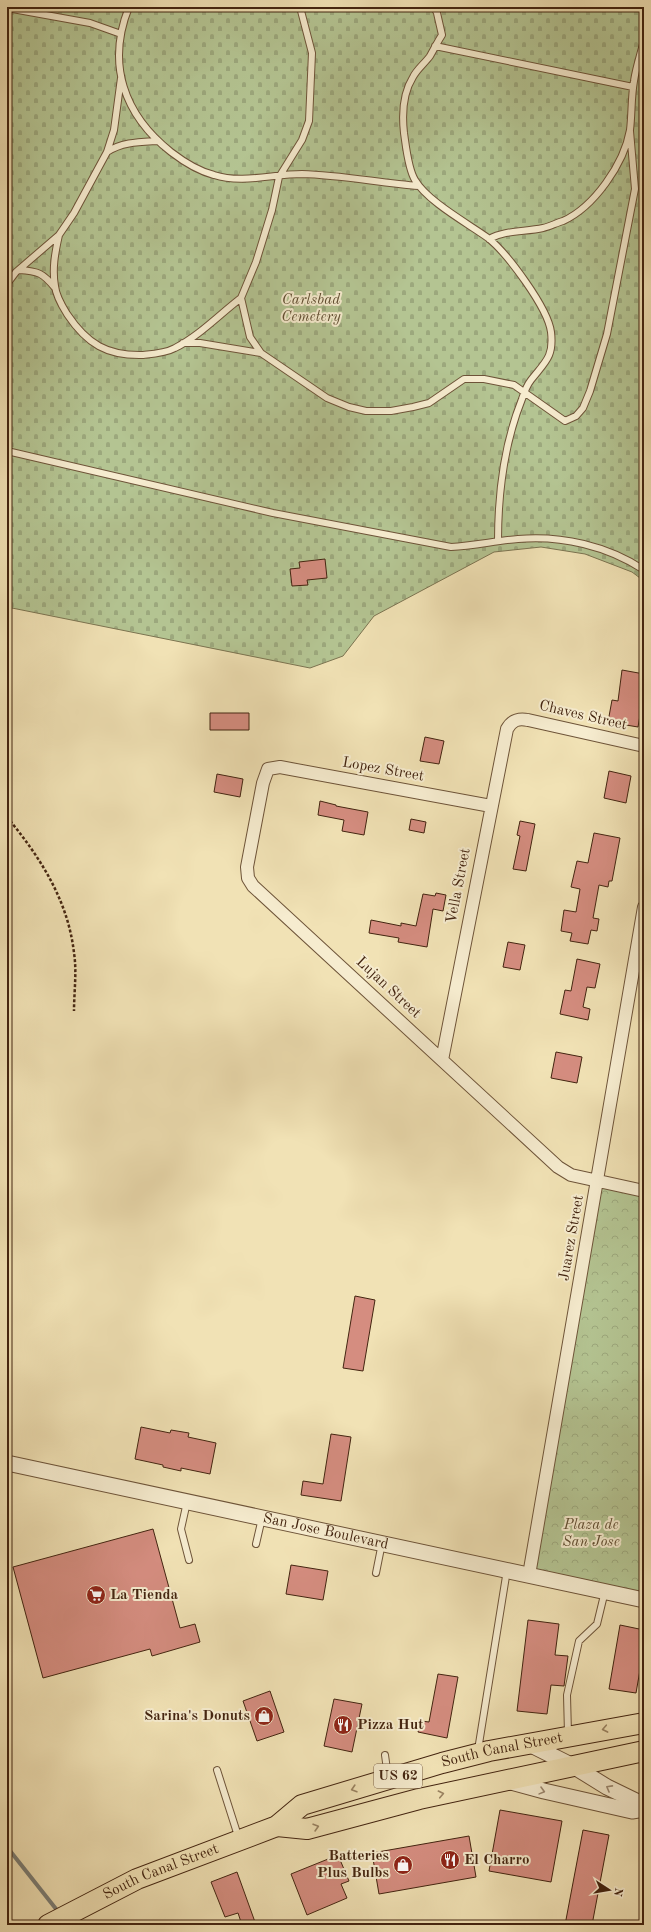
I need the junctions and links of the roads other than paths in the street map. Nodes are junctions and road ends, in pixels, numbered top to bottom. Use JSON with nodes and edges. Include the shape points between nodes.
{"nodes":[{"id":1,"x":130,"y":7,"type":"edge"},
{"id":2,"x":300,"y":7,"type":"edge"},
{"id":3,"x":434,"y":7,"type":"edge"},
{"id":4,"x":7,"y":8,"type":"edge"},
{"id":5,"x":121,"y":34,"type":"junction"},
{"id":6,"x":644,"y":40,"type":"edge"},
{"id":7,"x":435,"y":46,"type":"junction"},
{"id":8,"x":122,"y":75,"type":"junction"},
{"id":9,"x":633,"y":87,"type":"junction"},
{"id":10,"x":630,"y":131,"type":"junction"},
{"id":11,"x":157,"y":141,"type":"junction"},
{"id":12,"x":107,"y":152,"type":"junction"},
{"id":13,"x":279,"y":177,"type":"junction"},
{"id":14,"x":419,"y":186,"type":"junction"},
{"id":15,"x":59,"y":235,"type":"junction"},
{"id":16,"x":490,"y":239,"type":"junction"},
{"id":17,"x":19,"y":270,"type":"junction"},
{"id":18,"x":7,"y":284,"type":"edge"},
{"id":19,"x":55,"y":288,"type":"junction"},
{"id":20,"x":240,"y":298,"type":"junction"},
{"id":21,"x":182,"y":343,"type":"junction"},
{"id":22,"x":261,"y":353,"type":"junction"},
{"id":23,"x":525,"y":392,"type":"junction"},
{"id":24,"x":7,"y":452,"type":"edge"},
{"id":25,"x":498,"y":541,"type":"junction"},
{"id":26,"x":644,"y":570,"type":"edge"},
{"id":27,"x":514,"y":721,"type":"joint"},
{"id":28,"x":644,"y":746,"type":"edge"},
{"id":29,"x":268,"y":769,"type":"joint"},
{"id":30,"x":491,"y":806,"type":"junction"},
{"id":31,"x":644,"y":907,"type":"edge"},
{"id":32,"x":442,"y":1060,"type":"junction"},
{"id":33,"x":598,"y":1180,"type":"junction"},
{"id":34,"x":644,"y":1191,"type":"edge"},
{"id":35,"x":7,"y":1463,"type":"edge"},
{"id":36,"x":188,"y":1502,"type":"junction"},
{"id":37,"x":262,"y":1518,"type":"junction"},
{"id":38,"x":382,"y":1543,"type":"junction"},
{"id":39,"x":256,"y":1544,"type":"dead end"},
{"id":40,"x":189,"y":1560,"type":"dead end"},
{"id":41,"x":507,"y":1570,"type":"junction"},
{"id":42,"x":376,"y":1573,"type":"dead end"},
{"id":43,"x":529,"y":1575,"type":"junction"},
{"id":44,"x":605,"y":1591,"type":"junction"},
{"id":45,"x":644,"y":1600,"type":"edge"},
{"id":46,"x":644,"y":1723,"type":"edge"},
{"id":47,"x":568,"y":1736,"type":"junction"},
{"id":48,"x":527,"y":1743,"type":"junction"},
{"id":49,"x":644,"y":1751,"type":"edge"},
{"id":50,"x":385,"y":1754,"type":"dead end"},
{"id":51,"x":477,"y":1754,"type":"junction"},
{"id":52,"x":573,"y":1766,"type":"junction"},
{"id":53,"x":217,"y":1770,"type":"dead end"},
{"id":54,"x":388,"y":1779,"type":"junction"},
{"id":55,"x":504,"y":1780,"type":"junction"},
{"id":56,"x":644,"y":1805,"type":"edge"},
{"id":57,"x":644,"y":1809,"type":"edge"},
{"id":58,"x":277,"y":1826,"type":"junction"},
{"id":59,"x":240,"y":1840,"type":"junction"},
{"id":60,"x":48,"y":1925,"type":"edge"}],
"edges":[{"from":1,"to":5,"type":"lane"},
{"from":2,"to":13,"type":"lane","via":[[312,53],[309,121],[302,140]]},
{"from":3,"to":7,"type":"lane","via":[[442,34]]},
{"from":4,"to":5,"type":"lane","via":[[90,23]]},
{"from":5,"to":8,"type":"lane","via":[[119,67]]},
{"from":6,"to":9,"type":"lane"},
{"from":7,"to":9,"type":"lane"},
{"from":7,"to":14,"type":"lane","via":[[412,77],[402,117],[414,179]]},
{"from":8,"to":11,"type":"lane","via":[[128,98],[138,119]]},
{"from":8,"to":12,"type":"lane","via":[[114,130]]},
{"from":9,"to":10,"type":"lane"},
{"from":10,"to":16,"type":"lane","via":[[625,150],[616,168],[602,189],[585,206],[565,220],[545,228],[499,234]]},
{"from":10,"to":23,"type":"lane","via":[[635,189],[607,334],[590,391],[583,408],[576,416],[564,421]]},
{"from":11,"to":12,"type":"lane","via":[[128,144]]},
{"from":11,"to":13,"type":"lane","via":[[192,166],[215,176]]},
{"from":12,"to":15,"type":"lane"},
{"from":13,"to":14,"type":"lane","via":[[299,174],[335,175]]},
{"from":13,"to":20,"type":"lane","via":[[258,256]]},
{"from":14,"to":16,"type":"lane","via":[[425,193]]},
{"from":15,"to":17,"type":"lane"},
{"from":15,"to":19,"type":"lane","via":[[53,262]]},
{"from":16,"to":23,"type":"lane","via":[[524,280],[542,309],[551,331],[552,350],[544,367],[530,381]]},
{"from":17,"to":18,"type":"lane"},
{"from":17,"to":19,"type":"lane","via":[[35,271],[46,276]]},
{"from":19,"to":21,"type":"lane","via":[[63,308],[77,330],[112,353],[152,354],[175,348]]},
{"from":20,"to":21,"type":"lane"},
{"from":20,"to":22,"type":"lane","via":[[250,337]]},
{"from":21,"to":22,"type":"lane"},
{"from":22,"to":23,"type":"lane","via":[[327,398],[366,411],[391,411],[428,403],[464,379],[503,382]]},
{"from":23,"to":25,"type":"lane","via":[[508,444],[498,507]]},
{"from":24,"to":25,"type":"lane","via":[[273,513],[443,545],[467,546]]},
{"from":25,"to":26,"type":"lane","via":[[544,538],[580,543],[630,560]]},
{"from":27,"to":28,"type":"street","name":"Chaves Street","via":[[528,720]]},
{"from":27,"to":30,"type":"street","name":"Vella Street","via":[[507,729]]},
{"from":29,"to":30,"type":"street","name":"Lopez Street","via":[[280,768]]},
{"from":29,"to":32,"type":"street","name":"Lujan Street","via":[[247,867],[248,878],[253,886]]},
{"from":30,"to":32,"type":"street","name":"Vella Street"},
{"from":31,"to":33,"type":"street","name":"Juarez Street"},
{"from":32,"to":33,"type":"street","name":"Lujan Street","via":[[558,1167],[571,1175]]},
{"from":33,"to":34,"type":"street","name":"Lujan Street"},
{"from":33,"to":43,"type":"street","name":"Juarez Street"},
{"from":35,"to":36,"type":"street","name":"San Jose Boulevard"},
{"from":36,"to":37,"type":"street","name":"San Jose Boulevard"},
{"from":36,"to":40,"type":"lane","via":[[181,1529]]},
{"from":37,"to":38,"type":"street","name":"San Jose Boulevard"},
{"from":37,"to":39,"type":"lane"},
{"from":38,"to":41,"type":"street","name":"San Jose Boulevard"},
{"from":38,"to":42,"type":"lane"},
{"from":41,"to":43,"type":"street","name":"San Jose Boulevard"},
{"from":41,"to":51,"type":"lane"},
{"from":43,"to":44,"type":"street","name":"San Jose Boulevard"},
{"from":44,"to":45,"type":"street","name":"San Jose Boulevard"},
{"from":44,"to":47,"type":"lane","via":[[597,1624],[579,1641],[567,1695]]},
{"from":46,"to":47,"type":"highway","name":"South Canal Street","number":"US 62","one_way":true},
{"from":47,"to":48,"type":"highway","name":"South Canal Street","number":"US 62"},
{"from":48,"to":51,"type":"highway","name":"South Canal Street","number":"US 62"},
{"from":48,"to":52,"type":"street"},
{"from":49,"to":52,"type":"highway","name":"South Canal Street","number":"US 62"},
{"from":50,"to":54,"type":"lane"},
{"from":51,"to":54,"type":"highway","name":"South Canal Street","number":"US 62"},
{"from":52,"to":55,"type":"highway","name":"South Canal Street","number":"US 62"},
{"from":56,"to":52,"type":"street","one_way":true,"via":[[607,1787]]},
{"from":53,"to":59,"type":"lane"},
{"from":54,"to":58,"type":"highway","name":"South Canal Street","number":"US 62","one_way":true,"via":[[302,1805]]},
{"from":55,"to":57,"type":"street","one_way":true,"via":[[632,1811]]},
{"from":58,"to":55,"type":"highway","name":"South Canal Street","number":"US 62","one_way":true,"via":[[307,1829],[419,1799]]},
{"from":58,"to":59,"type":"highway","name":"South Canal Street","number":"US 62"},
{"from":59,"to":60,"type":"highway","name":"South Canal Street","number":"US 62","via":[[137,1879]]}]}
